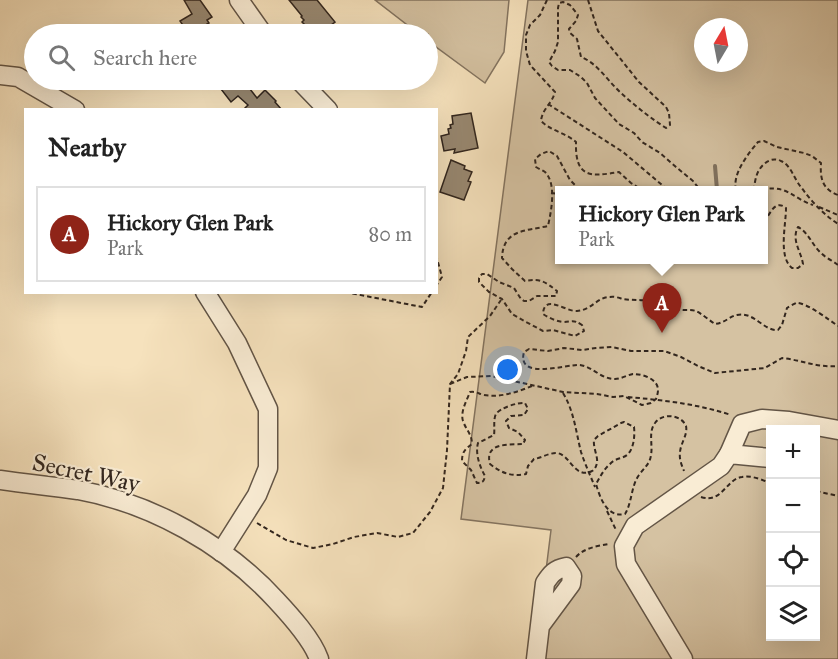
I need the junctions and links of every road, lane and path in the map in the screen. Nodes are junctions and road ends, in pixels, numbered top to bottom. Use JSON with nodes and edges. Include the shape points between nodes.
{"nodes":[{"id":1,"x":239,"y":0,"type":"edge"},
{"id":2,"x":547,"y":0,"type":"edge"},
{"id":3,"x":588,"y":0,"type":"edge"},
{"id":4,"x":256,"y":24,"type":"edge"},
{"id":5,"x":0,"y":75,"type":"edge"},
{"id":6,"x":24,"y":80,"type":"edge"},
{"id":7,"x":40,"y":90,"type":"edge"},
{"id":8,"x":309,"y":90,"type":"edge"},
{"id":9,"x":548,"y":104,"type":"junction"},
{"id":10,"x":72,"y":108,"type":"edge"},
{"id":11,"x":326,"y":108,"type":"edge"},
{"id":12,"x":576,"y":186,"type":"edge"},
{"id":13,"x":636,"y":186,"type":"edge"},
{"id":14,"x":663,"y":186,"type":"edge"},
{"id":15,"x":697,"y":186,"type":"edge"},
{"id":16,"x":735,"y":186,"type":"edge"},
{"id":17,"x":754,"y":186,"type":"edge"},
{"id":18,"x":768,"y":189,"type":"edge"},
{"id":19,"x":551,"y":193,"type":"junction"},
{"id":20,"x":555,"y":193,"type":"edge"},
{"id":21,"x":838,"y":195,"type":"edge"},
{"id":22,"x":815,"y":205,"type":"junction"},
{"id":23,"x":838,"y":215,"type":"edge"},
{"id":24,"x":768,"y":216,"type":"edge"},
{"id":25,"x":838,"y":224,"type":"edge"},
{"id":26,"x":438,"y":262,"type":"edge"},
{"id":27,"x":838,"y":265,"type":"edge"},
{"id":28,"x":438,"y":283,"type":"edge"},
{"id":29,"x":206,"y":294,"type":"edge"},
{"id":30,"x":355,"y":294,"type":"edge"},
{"id":31,"x":431,"y":294,"type":"edge"},
{"id":32,"x":502,"y":299,"type":"junction"},
{"id":33,"x":838,"y":326,"type":"edge"},
{"id":34,"x":838,"y":366,"type":"edge"},
{"id":35,"x":450,"y":384,"type":"junction"},
{"id":36,"x":532,"y":386,"type":"junction"},
{"id":37,"x":563,"y":392,"type":"junction"},
{"id":38,"x":624,"y":396,"type":"junction"},
{"id":39,"x":656,"y":399,"type":"junction"},
{"id":40,"x":747,"y":423,"type":"junction"},
{"id":41,"x":838,"y":430,"type":"edge"},
{"id":42,"x":729,"y":454,"type":"junction"},
{"id":43,"x":766,"y":458,"type":"edge"},
{"id":44,"x":588,"y":472,"type":"junction"},
{"id":45,"x":0,"y":480,"type":"edge"},
{"id":46,"x":766,"y":481,"type":"edge"},
{"id":47,"x":689,"y":488,"type":"junction"},
{"id":48,"x":820,"y":492,"type":"edge"},
{"id":49,"x":838,"y":496,"type":"edge"},
{"id":50,"x":602,"y":499,"type":"junction"},
{"id":51,"x":245,"y":515,"type":"junction"},
{"id":52,"x":624,"y":546,"type":"junction"},
{"id":53,"x":221,"y":552,"type":"junction"},
{"id":54,"x":566,"y":567,"type":"joint"},
{"id":55,"x":319,"y":659,"type":"edge"},
{"id":56,"x":536,"y":659,"type":"edge"},
{"id":57,"x":683,"y":659,"type":"edge"}],
"edges":[{"from":1,"to":4,"type":"street"},
{"from":2,"to":9,"type":"path","via":[[530,24],[526,51],[530,65],[555,92]]},
{"from":3,"to":15,"type":"path","via":[[598,31],[639,82],[666,107],[670,124],[666,128],[654,120],[581,57],[578,39],[569,29],[578,15],[563,2],[558,8],[558,42],[549,62],[558,70],[570,70],[581,77],[619,124]]},
{"from":5,"to":6,"type":"street"},
{"from":7,"to":10,"type":"street"},
{"from":8,"to":11,"type":"street"},
{"from":9,"to":13,"type":"path","via":[[541,122],[576,142],[579,166],[588,174],[619,171]]},
{"from":9,"to":14,"type":"path","via":[[623,153]]},
{"from":12,"to":19,"type":"path","via":[[557,156],[541,154],[535,159],[536,167],[546,173]]},
{"from":16,"to":21,"type":"path","via":[[744,160],[758,142],[764,141],[812,156],[821,163],[824,185]]},
{"from":17,"to":22,"type":"path","via":[[756,175],[767,161],[782,161]]},
{"from":18,"to":22,"type":"path","via":[[785,190]]},
{"from":19,"to":20,"type":"path"},
{"from":19,"to":32,"type":"path","via":[[548,226],[524,230],[507,239],[502,258],[525,281],[544,281],[557,291],[556,296],[524,301],[514,288],[482,274],[479,282]]},
{"from":22,"to":23,"type":"path"},
{"from":22,"to":25,"type":"path"},
{"from":24,"to":27,"type":"path","via":[[778,205],[786,208],[784,256],[792,268],[803,264],[795,238],[798,227],[821,254]]},
{"from":26,"to":28,"type":"path","via":[[442,277]]},
{"from":29,"to":51,"type":"street","via":[[237,343],[268,409],[268,468]]},
{"from":30,"to":31,"type":"path","via":[[422,307]]},
{"from":32,"to":33,"type":"path","via":[[512,314],[543,332],[553,330],[575,336],[584,332],[582,325],[543,314],[546,305],[574,311],[587,310],[608,296],[647,300],[695,311],[715,324],[738,315],[751,316],[778,330],[787,308],[795,303],[815,310]]},
{"from":32,"to":35,"type":"path","via":[[468,337],[464,359]]},
{"from":34,"to":39,"type":"path","via":[[814,366],[782,358],[765,368],[715,373],[664,351],[612,347],[529,349],[522,358],[529,368],[536,369],[581,365],[616,379],[643,375],[656,384]]},
{"from":35,"to":36,"type":"path","via":[[467,376],[491,376]]},
{"from":35,"to":51,"type":"path","via":[[443,488],[412,533],[398,537],[377,533],[314,548],[286,540]]},
{"from":36,"to":37,"type":"path"},
{"from":36,"to":44,"type":"path","via":[[510,394],[470,392],[462,416],[472,444],[462,454],[462,461],[477,483],[482,483],[485,476],[480,468],[478,443],[494,435],[497,413],[519,402],[528,409],[524,415],[511,416],[506,421],[525,440],[523,444],[494,448],[490,464],[516,476],[526,474],[534,459],[560,453],[575,469]]},
{"from":37,"to":38,"type":"path"},
{"from":37,"to":44,"type":"path"},
{"from":38,"to":39,"type":"path"},
{"from":38,"to":39,"type":"path","via":[[642,405]]},
{"from":39,"to":40,"type":"path","via":[[712,409]]},
{"from":40,"to":41,"type":"street","via":[[762,419],[789,421]]},
{"from":40,"to":42,"type":"street","via":[[742,424]]},
{"from":42,"to":43,"type":"street"},
{"from":42,"to":47,"type":"street","via":[[721,466]]},
{"from":44,"to":50,"type":"path"},
{"from":44,"to":50,"type":"path","via":[[597,464],[594,440],[624,422],[634,427],[627,455],[610,464],[598,480]]},
{"from":45,"to":53,"type":"street","name":"Secret Way","via":[[78,490],[126,503],[151,512]]},
{"from":46,"to":47,"type":"path","via":[[740,477],[719,495],[705,499]]},
{"from":47,"to":50,"type":"path","via":[[680,454],[687,429],[677,417],[667,416],[653,426],[651,454],[625,514],[609,512]]},
{"from":47,"to":52,"type":"street","via":[[635,526]]},
{"from":48,"to":49,"type":"path"},
{"from":50,"to":52,"type":"path"},
{"from":51,"to":53,"type":"street"},
{"from":52,"to":54,"type":"path","via":[[597,546],[580,553]]},
{"from":52,"to":57,"type":"street","via":[[626,564]]},
{"from":53,"to":55,"type":"street","name":"Secret Way","via":[[261,584],[291,616]]},
{"from":54,"to":56,"type":"street","via":[[572,576],[571,584],[540,626]]}]}
